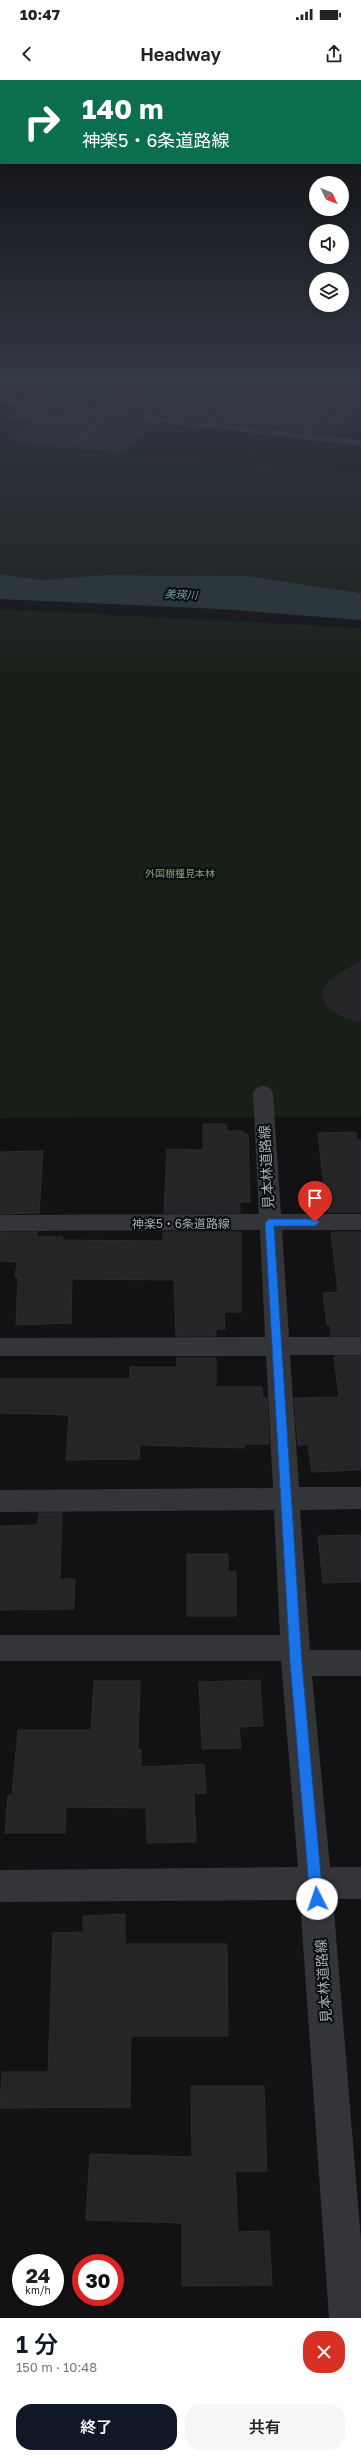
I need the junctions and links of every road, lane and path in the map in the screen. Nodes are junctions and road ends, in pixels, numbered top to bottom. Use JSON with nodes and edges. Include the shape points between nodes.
{"nodes":[{"id":1,"x":263,"y":1092,"type":"dead end"},
{"id":2,"x":0,"y":1222,"type":"edge"},
{"id":3,"x":361,"y":1222,"type":"edge"},
{"id":4,"x":269,"y":1223,"type":"junction"},
{"id":5,"x":276,"y":1346,"type":"junction"},
{"id":6,"x":361,"y":1346,"type":"edge"},
{"id":7,"x":0,"y":1347,"type":"edge"},
{"id":8,"x":361,"y":1498,"type":"edge"},
{"id":9,"x":287,"y":1499,"type":"junction"},
{"id":10,"x":0,"y":1501,"type":"edge"},
{"id":11,"x":0,"y":1648,"type":"edge"},
{"id":12,"x":296,"y":1656,"type":"junction"},
{"id":13,"x":361,"y":1663,"type":"edge"},
{"id":14,"x":315,"y":1883,"type":"junction"},
{"id":15,"x":361,"y":1883,"type":"edge"},
{"id":16,"x":0,"y":1886,"type":"edge"},
{"id":17,"x":348,"y":2318,"type":"edge"}],
"edges":[{"from":1,"to":4,"type":"street","name":"見本林道路線"},
{"from":2,"to":4,"type":"street","name":"神楽5・6条道路線"},
{"from":3,"to":4,"type":"street","name":"神楽5・6条道路線"},
{"from":4,"to":5,"type":"street","name":"見本林道路線"},
{"from":5,"to":6,"type":"street"},
{"from":5,"to":7,"type":"street"},
{"from":5,"to":9,"type":"street","name":"見本林道路線"},
{"from":8,"to":9,"type":"street"},
{"from":9,"to":10,"type":"street"},
{"from":9,"to":12,"type":"street","name":"見本林道路線"},
{"from":11,"to":12,"type":"street"},
{"from":12,"to":13,"type":"street"},
{"from":12,"to":14,"type":"street","name":"見本林道路線"},
{"from":14,"to":15,"type":"street"},
{"from":14,"to":16,"type":"street"},
{"from":14,"to":17,"type":"street","name":"見本林道路線"}]}
